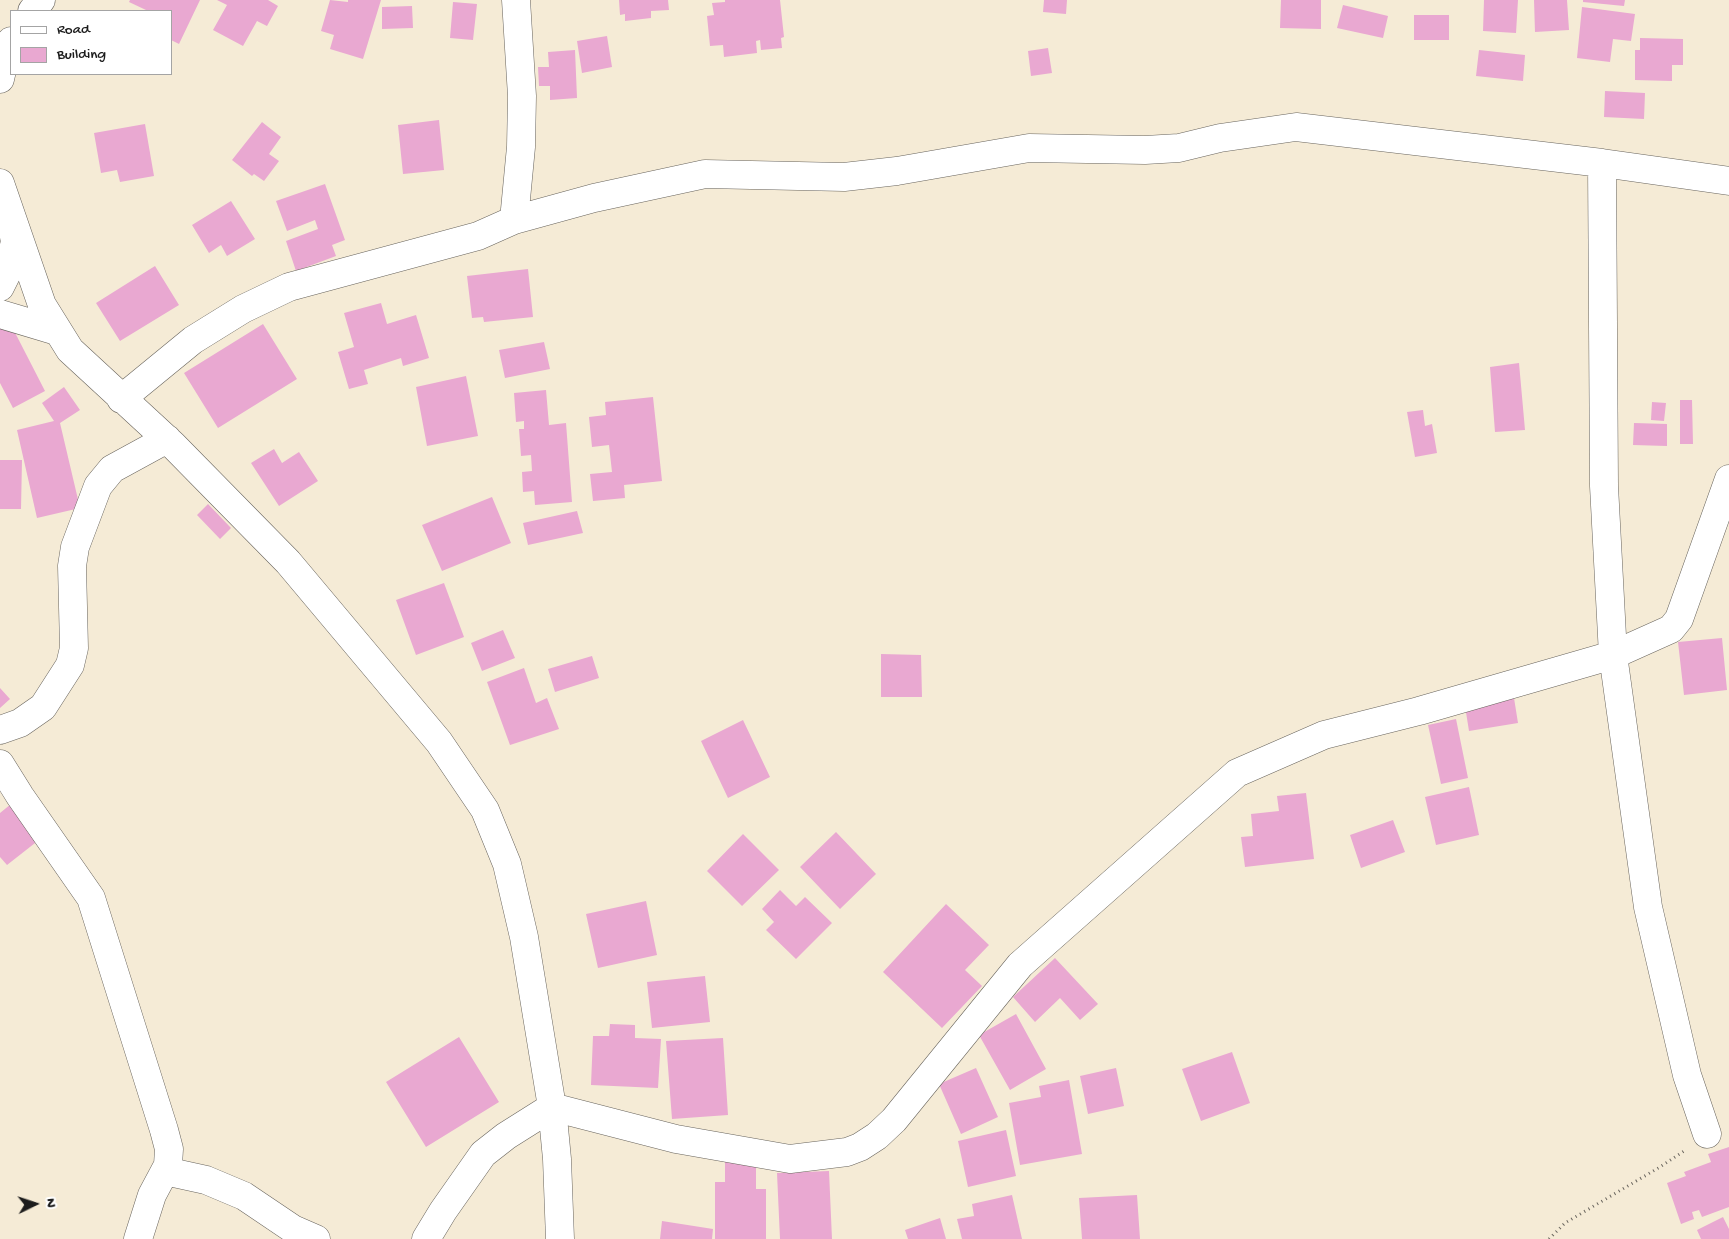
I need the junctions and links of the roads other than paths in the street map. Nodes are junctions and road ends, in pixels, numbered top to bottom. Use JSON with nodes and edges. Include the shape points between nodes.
{"nodes":[{"id":1,"x":41,"y":0,"type":"edge"},
{"id":2,"x":516,"y":0,"type":"edge"},
{"id":3,"x":33,"y":10,"type":"edge"},
{"id":4,"x":10,"y":43,"type":"edge"},
{"id":5,"x":0,"y":79,"type":"edge"},
{"id":6,"x":1602,"y":163,"type":"junction"},
{"id":7,"x":1729,"y":181,"type":"edge"},
{"id":8,"x":0,"y":183,"type":"edge"},
{"id":9,"x":10,"y":213,"type":"junction"},
{"id":10,"x":514,"y":220,"type":"junction"},
{"id":11,"x":0,"y":287,"type":"edge"},
{"id":12,"x":0,"y":314,"type":"edge"},
{"id":13,"x":57,"y":331,"type":"junction"},
{"id":14,"x":121,"y":399,"type":"junction"},
{"id":15,"x":167,"y":440,"type":"junction"},
{"id":16,"x":1729,"y":479,"type":"edge"},
{"id":17,"x":1613,"y":655,"type":"junction"},
{"id":18,"x":0,"y":730,"type":"edge"},
{"id":19,"x":0,"y":764,"type":"edge"},
{"id":20,"x":552,"y":1107,"type":"junction"},
{"id":21,"x":1707,"y":1134,"type":"road end"},
{"id":22,"x":165,"y":1171,"type":"junction"},
{"id":23,"x":138,"y":1239,"type":"edge"},
{"id":24,"x":316,"y":1239,"type":"edge"},
{"id":25,"x":426,"y":1239,"type":"edge"},
{"id":26,"x":560,"y":1239,"type":"edge"}],
"edges":[{"from":1,"to":3,"type":"street"},
{"from":2,"to":10,"type":"street","via":[[522,96]]},
{"from":4,"to":5,"type":"street"},
{"from":6,"to":7,"type":"street"},
{"from":6,"to":10,"type":"street","via":[[1296,127],[1220,138],[1179,148],[1029,148],[844,177],[705,174],[594,198]]},
{"from":6,"to":17,"type":"street","via":[[1604,486]]},
{"from":8,"to":9,"type":"street"},
{"from":9,"to":11,"type":"street","via":[[15,242]]},
{"from":9,"to":13,"type":"street","via":[[42,305]]},
{"from":10,"to":14,"type":"street","via":[[478,236],[289,287],[243,309],[193,340]]},
{"from":12,"to":13,"type":"street"},
{"from":13,"to":14,"type":"street","via":[[70,350]]},
{"from":14,"to":15,"type":"street"},
{"from":15,"to":18,"type":"street","via":[[112,469],[98,486],[75,547],[72,566],[74,648],[70,665],[43,707],[20,723]]},
{"from":15,"to":20,"type":"street","via":[[288,562],[439,742],[484,810],[497,835],[512,882]]},
{"from":16,"to":17,"type":"street","via":[[1679,619],[1671,630]]},
{"from":17,"to":20,"type":"street","via":[[1324,735],[1237,773],[1020,965],[894,1120],[860,1147],[847,1152],[790,1159],[676,1139]]},
{"from":17,"to":21,"type":"street","via":[[1648,907],[1687,1075]]},
{"from":19,"to":22,"type":"street","via":[[91,898],[164,1130],[169,1150]]},
{"from":20,"to":25,"type":"street","via":[[483,1154]]},
{"from":20,"to":26,"type":"street"},
{"from":22,"to":23,"type":"street","via":[[152,1195]]},
{"from":22,"to":24,"type":"street","via":[[206,1180],[244,1196],[293,1229]]}]}
